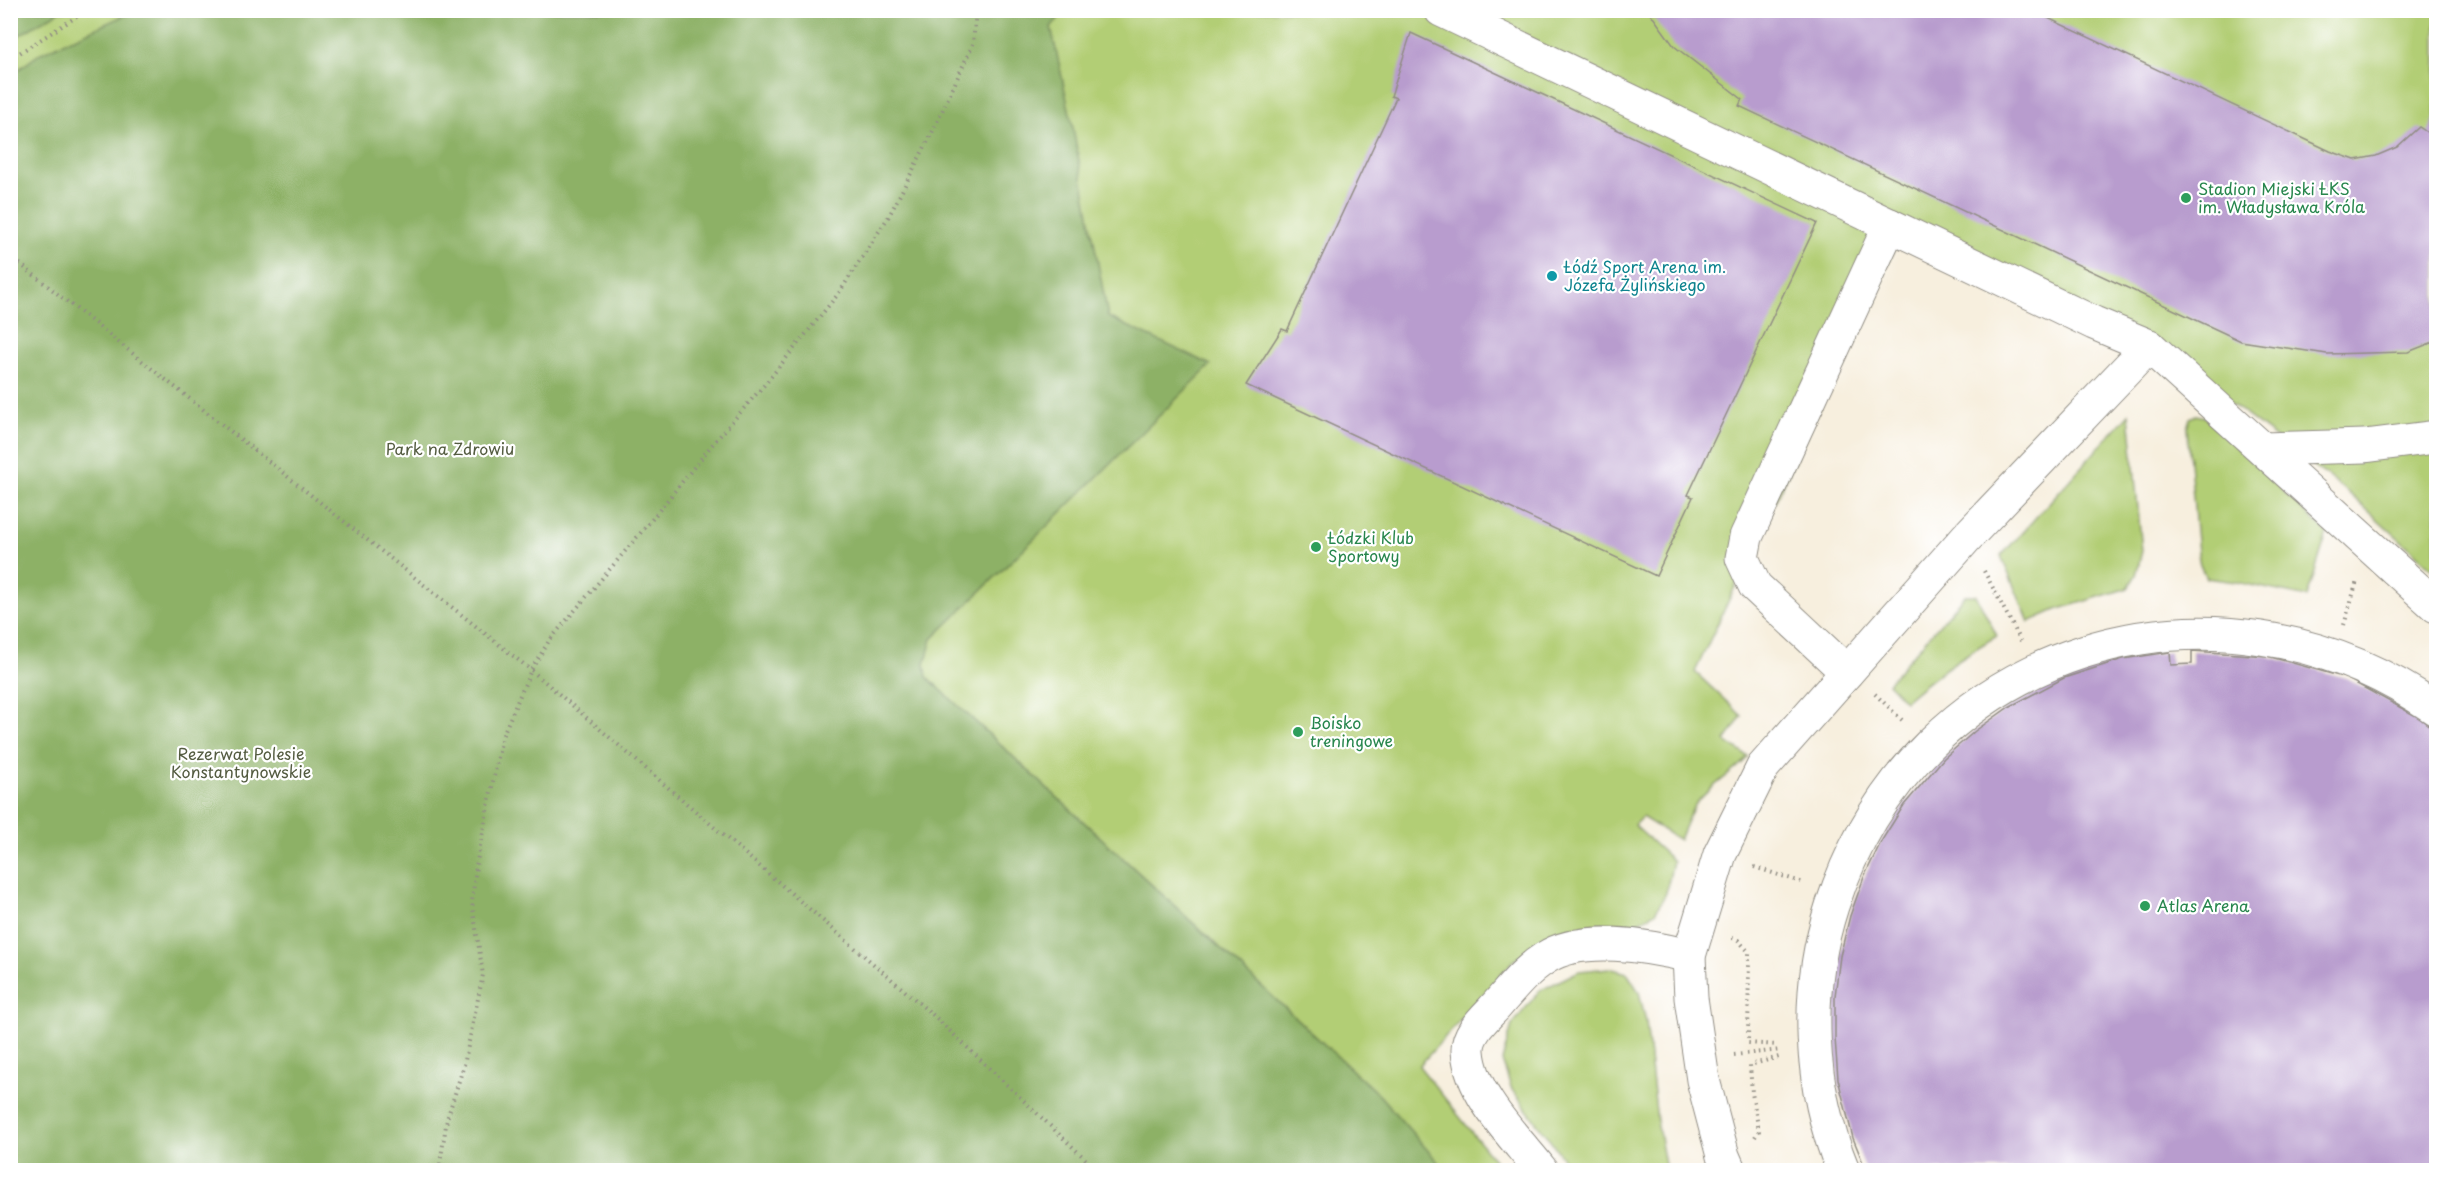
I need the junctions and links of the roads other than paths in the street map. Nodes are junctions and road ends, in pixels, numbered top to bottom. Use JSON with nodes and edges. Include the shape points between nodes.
{"nodes":[{"id":1,"x":1441,"y":10,"type":"edge"},
{"id":2,"x":1890,"y":225,"type":"junction"},
{"id":3,"x":2149,"y":346,"type":"junction"},
{"id":4,"x":2436,"y":437,"type":"edge"},
{"id":5,"x":2265,"y":450,"type":"junction"},
{"id":6,"x":2436,"y":606,"type":"edge"},
{"id":7,"x":1847,"y":672,"type":"junction"},
{"id":8,"x":2436,"y":709,"type":"edge"},
{"id":9,"x":1689,"y":956,"type":"junction"},
{"id":10,"x":1541,"y":1170,"type":"edge"},
{"id":11,"x":1729,"y":1170,"type":"edge"},
{"id":12,"x":1843,"y":1170,"type":"edge"}],
"edges":[{"from":1,"to":2,"type":"street"},
{"from":2,"to":3,"type":"street"},
{"from":2,"to":7,"type":"street","via":[[1746,537],[1742,558],[1755,586]]},
{"from":3,"to":5,"type":"street"},
{"from":3,"to":7,"type":"street","via":[[1966,538]]},
{"from":4,"to":5,"type":"street","via":[[2365,446]]},
{"from":5,"to":6,"type":"street"},
{"from":7,"to":9,"type":"street","via":[[1763,767],[1720,855]]},
{"from":8,"to":12,"type":"street","via":[[2390,679],[2336,655],[2268,638],[2197,633],[2127,640],[2081,652],[2018,680],[1964,716],[1927,747],[1875,813],[1844,872],[1826,925],[1816,980],[1814,1047],[1822,1105]]},
{"from":9,"to":10,"type":"street","via":[[1638,946],[1569,949],[1546,957],[1527,972],[1474,1029],[1468,1048],[1479,1090]]},
{"from":9,"to":11,"type":"street","via":[[1703,1080]]}]}
